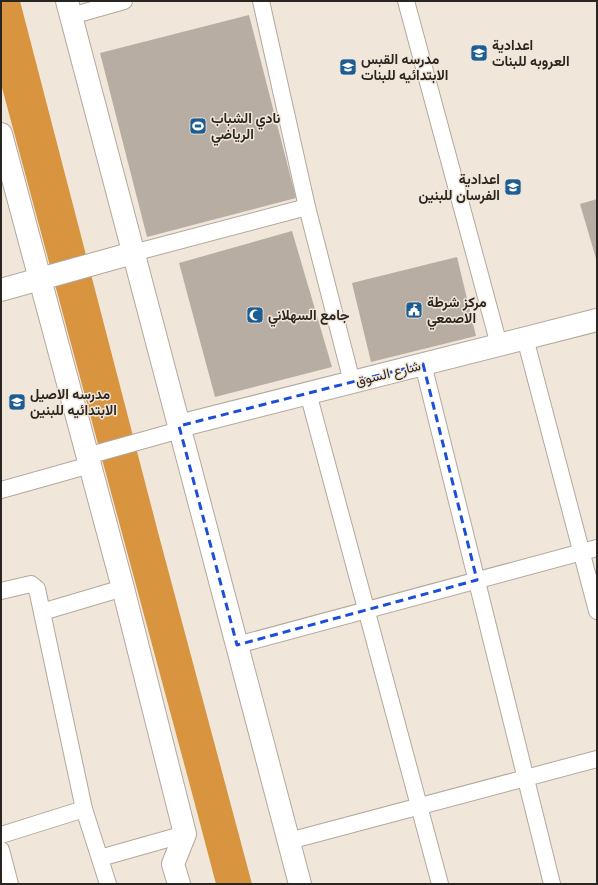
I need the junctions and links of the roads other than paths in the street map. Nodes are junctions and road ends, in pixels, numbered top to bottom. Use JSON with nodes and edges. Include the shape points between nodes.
{"nodes":[{"id":1,"x":124,"y":1,"type":"edge"},
{"id":2,"x":261,"y":1,"type":"edge"},
{"id":3,"x":406,"y":1,"type":"edge"},
{"id":4,"x":69,"y":8,"type":"edge"},
{"id":5,"x":1,"y":134,"type":"edge"},
{"id":6,"x":307,"y":207,"type":"junction"},
{"id":7,"x":134,"y":253,"type":"junction"},
{"id":8,"x":40,"y":280,"type":"junction"},
{"id":9,"x":1,"y":290,"type":"edge"},
{"id":10,"x":597,"y":320,"type":"edge"},
{"id":11,"x":525,"y":338,"type":"junction"},
{"id":12,"x":499,"y":345,"type":"junction"},
{"id":13,"x":423,"y":364,"type":"junction"},
{"id":14,"x":352,"y":382,"type":"junction"},
{"id":15,"x":308,"y":393,"type":"junction"},
{"id":16,"x":180,"y":428,"type":"junction"},
{"id":17,"x":88,"y":460,"type":"junction"},
{"id":18,"x":1,"y":490,"type":"edge"},
{"id":19,"x":597,"y":548,"type":"edge"},
{"id":20,"x":581,"y":552,"type":"junction"},
{"id":21,"x":477,"y":580,"type":"junction"},
{"id":22,"x":123,"y":588,"type":"junction"},
{"id":23,"x":1,"y":591,"type":"edge"},
{"id":24,"x":366,"y":610,"type":"junction"},
{"id":25,"x":597,"y":611,"type":"edge"},
{"id":26,"x":42,"y":612,"type":"junction"},
{"id":27,"x":237,"y":645,"type":"junction"},
{"id":28,"x":597,"y":759,"type":"edge"},
{"id":29,"x":526,"y":778,"type":"junction"},
{"id":30,"x":419,"y":806,"type":"junction"},
{"id":31,"x":84,"y":809,"type":"junction"},
{"id":32,"x":185,"y":834,"type":"junction"},
{"id":33,"x":1,"y":835,"type":"edge"},
{"id":34,"x":289,"y":841,"type":"junction"},
{"id":35,"x":1,"y":850,"type":"edge"},
{"id":36,"x":100,"y":858,"type":"junction"},
{"id":37,"x":10,"y":884,"type":"edge"},
{"id":38,"x":108,"y":884,"type":"edge"},
{"id":39,"x":178,"y":884,"type":"edge"},
{"id":40,"x":300,"y":884,"type":"edge"},
{"id":41,"x":440,"y":884,"type":"edge"},
{"id":42,"x":552,"y":884,"type":"edge"}],
"edges":[{"from":1,"to":4,"type":"street"},
{"from":2,"to":6,"type":"street"},
{"from":3,"to":12,"type":"street"},
{"from":4,"to":7,"type":"street"},
{"from":5,"to":8,"type":"street"},
{"from":6,"to":7,"type":"street"},
{"from":6,"to":14,"type":"street"},
{"from":7,"to":8,"type":"street"},
{"from":7,"to":16,"type":"street"},
{"from":8,"to":9,"type":"street"},
{"from":8,"to":17,"type":"street"},
{"from":10,"to":11,"type":"street","name":"شارع السوق"},
{"from":11,"to":12,"type":"street","name":"شارع السوق"},
{"from":11,"to":20,"type":"street"},
{"from":12,"to":13,"type":"street","name":"شارع السوق"},
{"from":13,"to":14,"type":"street","name":"شارع السوق"},
{"from":13,"to":21,"type":"street"},
{"from":14,"to":15,"type":"street","name":"شارع السوق"},
{"from":15,"to":16,"type":"street","name":"شارع السوق"},
{"from":15,"to":24,"type":"street"},
{"from":16,"to":17,"type":"street"},
{"from":16,"to":27,"type":"street"},
{"from":17,"to":18,"type":"street"},
{"from":17,"to":22,"type":"street"},
{"from":19,"to":20,"type":"street"},
{"from":20,"to":21,"type":"street"},
{"from":20,"to":25,"type":"street"},
{"from":21,"to":24,"type":"street"},
{"from":21,"to":29,"type":"street"},
{"from":22,"to":26,"type":"street"},
{"from":22,"to":32,"type":"street"},
{"from":23,"to":26,"type":"street","via":[[31,584],[37,589]]},
{"from":24,"to":27,"type":"street"},
{"from":24,"to":30,"type":"street"},
{"from":26,"to":31,"type":"street"},
{"from":27,"to":34,"type":"street"},
{"from":28,"to":29,"type":"street"},
{"from":29,"to":30,"type":"street"},
{"from":29,"to":42,"type":"street"},
{"from":30,"to":34,"type":"street"},
{"from":30,"to":41,"type":"street"},
{"from":31,"to":33,"type":"street"},
{"from":31,"to":36,"type":"street"},
{"from":32,"to":36,"type":"street"},
{"from":32,"to":39,"type":"street","via":[[173,864]]},
{"from":34,"to":40,"type":"street"},
{"from":35,"to":37,"type":"street"},
{"from":36,"to":38,"type":"street"}]}
